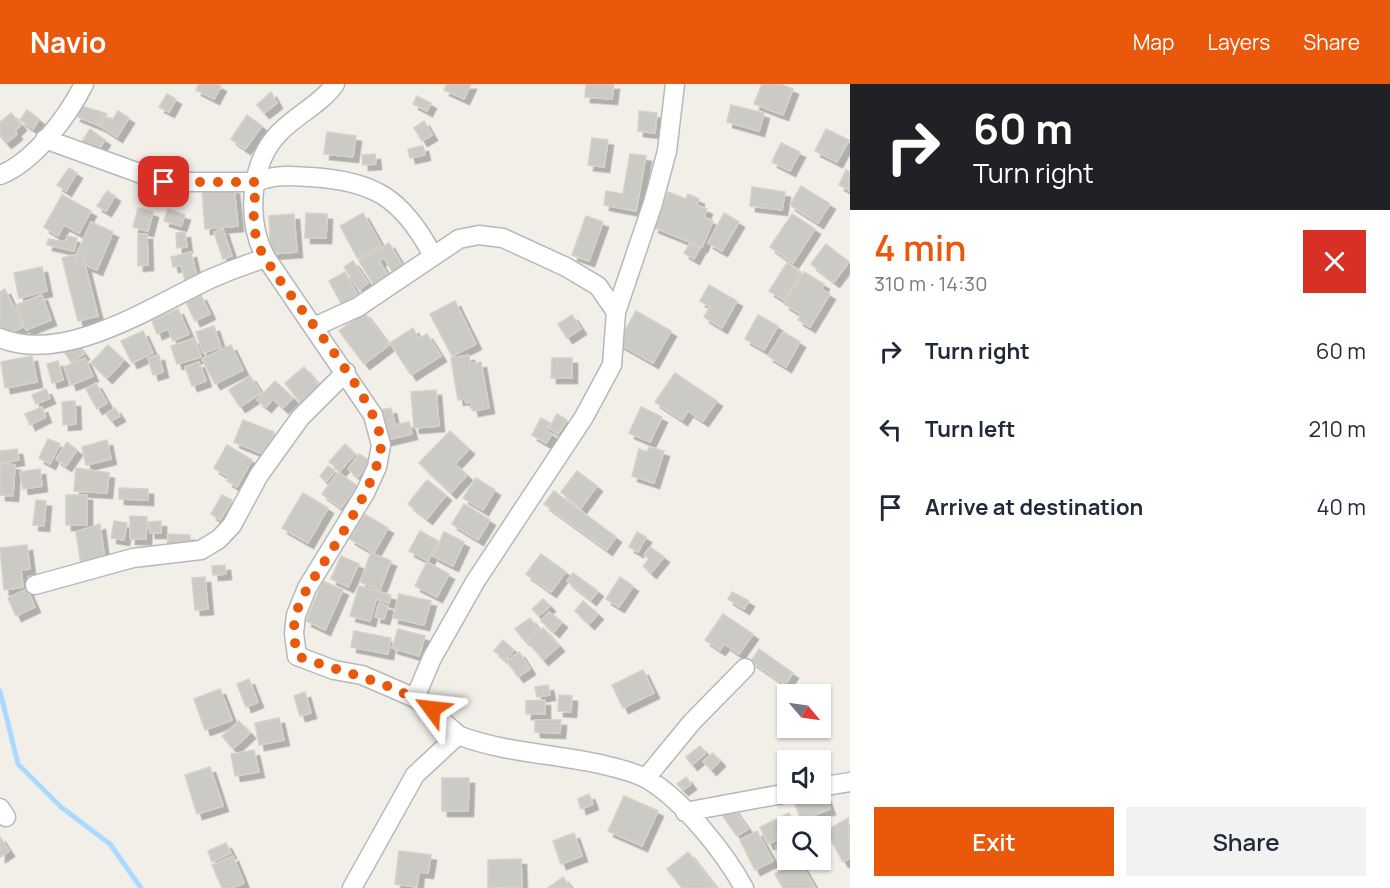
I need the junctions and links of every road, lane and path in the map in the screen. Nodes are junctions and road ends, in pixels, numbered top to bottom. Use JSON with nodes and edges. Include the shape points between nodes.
{"nodes":[{"id":1,"x":84,"y":84,"type":"edge"},
{"id":2,"x":335,"y":84,"type":"edge"},
{"id":3,"x":675,"y":84,"type":"edge"},
{"id":4,"x":45,"y":139,"type":"junction"},
{"id":5,"x":2,"y":177,"type":"edge"},
{"id":6,"x":256,"y":182,"type":"junction"},
{"id":7,"x":432,"y":254,"type":"junction"},
{"id":8,"x":266,"y":258,"type":"junction"},
{"id":9,"x":616,"y":312,"type":"junction"},
{"id":10,"x":314,"y":327,"type":"junction"},
{"id":11,"x":0,"y":338,"type":"edge"},
{"id":12,"x":346,"y":372,"type":"junction"},
{"id":13,"x":35,"y":585,"type":"dead end"},
{"id":14,"x":745,"y":668,"type":"dead end"},
{"id":15,"x":415,"y":698,"type":"junction"},
{"id":16,"x":458,"y":735,"type":"junction"},
{"id":17,"x":646,"y":778,"type":"junction"},
{"id":18,"x":850,"y":782,"type":"edge"},
{"id":19,"x":831,"y":785,"type":"edge"},
{"id":20,"x":777,"y":795,"type":"edge"},
{"id":21,"x":685,"y":812,"type":"junction"},
{"id":22,"x":352,"y":888,"type":"edge"},
{"id":23,"x":744,"y":888,"type":"edge"}],
"edges":[{"from":1,"to":4,"type":"street"},
{"from":2,"to":6,"type":"street","via":[[270,144]]},
{"from":3,"to":9,"type":"street","via":[[667,151]]},
{"from":4,"to":5,"type":"street","via":[[27,160]]},
{"from":4,"to":6,"type":"street","via":[[164,182]]},
{"from":6,"to":7,"type":"street","via":[[270,176],[287,176],[363,184],[382,192],[398,206],[418,227]]},
{"from":6,"to":8,"type":"street","via":[[253,222],[257,243]]},
{"from":7,"to":9,"type":"street","via":[[459,239],[479,235],[503,238],[598,286]]},
{"from":7,"to":10,"type":"street","via":[[358,307]]},
{"from":8,"to":10,"type":"street"},
{"from":8,"to":11,"type":"street","via":[[212,278],[118,326],[57,344],[32,345]]},
{"from":9,"to":15,"type":"street","via":[[612,365],[603,384],[475,582],[432,658]]},
{"from":10,"to":12,"type":"street"},
{"from":12,"to":13,"type":"street","via":[[300,418],[259,475],[232,525],[219,539],[201,550],[133,558]]},
{"from":12,"to":15,"type":"street","via":[[373,415],[381,445],[377,467],[365,493],[307,588],[296,615],[297,656],[334,670],[362,675]]},
{"from":14,"to":17,"type":"street","via":[[692,722]]},
{"from":15,"to":16,"type":"street"},
{"from":16,"to":17,"type":"street","via":[[603,765]]},
{"from":16,"to":22,"type":"street","via":[[415,776]]},
{"from":17,"to":21,"type":"street"},
{"from":18,"to":19,"type":"street"},
{"from":20,"to":21,"type":"street"},
{"from":21,"to":23,"type":"street","via":[[723,856]]}]}
